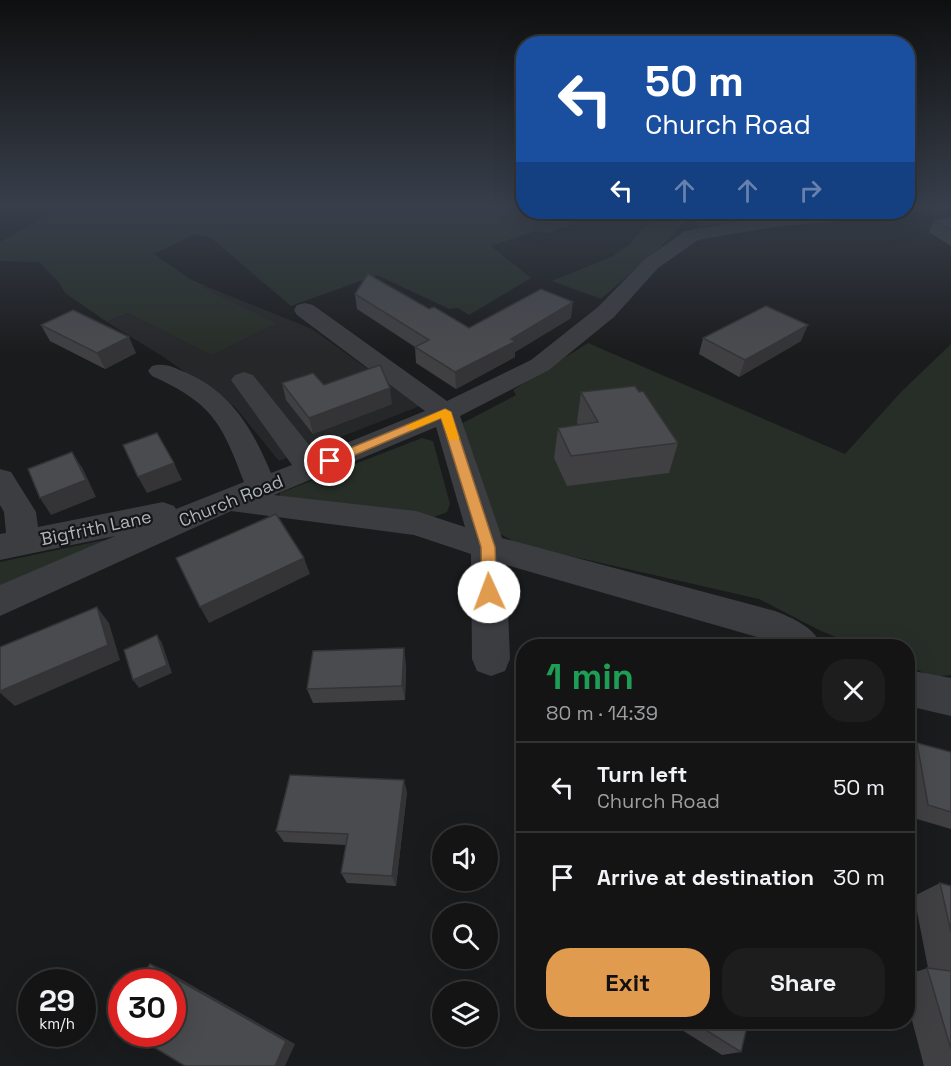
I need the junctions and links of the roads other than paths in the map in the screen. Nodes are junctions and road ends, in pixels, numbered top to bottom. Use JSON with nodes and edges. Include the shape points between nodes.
{"nodes":[{"id":1,"x":659,"y":256,"type":"edge"},
{"id":2,"x":305,"y":310,"type":"dead end"},
{"id":3,"x":160,"y":371,"type":"dead end"},
{"id":4,"x":244,"y":380,"type":"dead end"},
{"id":5,"x":445,"y":412,"type":"junction"},
{"id":6,"x":311,"y":469,"type":"junction"},
{"id":7,"x":0,"y":479,"type":"edge"},
{"id":8,"x":262,"y":488,"type":"junction"},
{"id":9,"x":227,"y":500,"type":"junction"},
{"id":10,"x":12,"y":545,"type":"edge"},
{"id":11,"x":488,"y":547,"type":"junction"},
{"id":12,"x":0,"y":601,"type":"edge"},
{"id":13,"x":789,"y":637,"type":"edge"},
{"id":14,"x":491,"y":659,"type":"dead end"},
{"id":15,"x":915,"y":689,"type":"edge"},
{"id":16,"x":951,"y":697,"type":"edge"}],
"edges":[{"from":1,"to":5,"type":"street","name":"Church Road","via":[[606,312],[540,365]]},
{"from":2,"to":5,"type":"street"},
{"from":3,"to":8,"type":"street","via":[[209,396],[232,421]]},
{"from":4,"to":6,"type":"street"},
{"from":5,"to":6,"type":"street","name":"Church Road"},
{"from":5,"to":11,"type":"street"},
{"from":6,"to":8,"type":"street","name":"Church Road"},
{"from":7,"to":10,"type":"street","via":[[20,512]]},
{"from":8,"to":9,"type":"street","name":"Church Road"},
{"from":9,"to":10,"type":"street","name":"Bigfrith Lane"},
{"from":9,"to":11,"type":"street","via":[[416,524]]},
{"from":9,"to":12,"type":"street","name":"Church Road"},
{"from":11,"to":13,"type":"street"},
{"from":11,"to":14,"type":"street"},
{"from":15,"to":16,"type":"street"}]}
